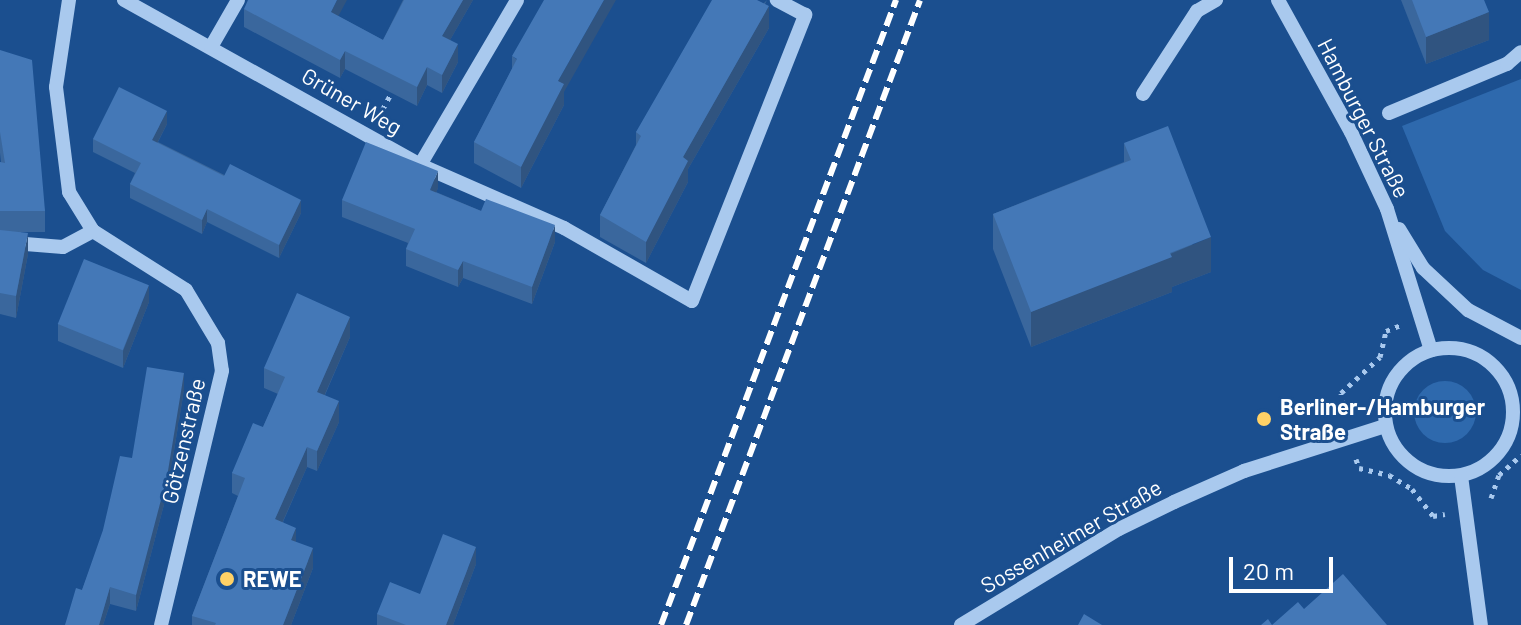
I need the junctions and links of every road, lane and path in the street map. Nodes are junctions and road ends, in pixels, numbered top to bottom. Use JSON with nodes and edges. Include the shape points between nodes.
{"nodes":[{"id":1,"x":69,"y":0,"type":"edge"},
{"id":2,"x":124,"y":0,"type":"edge"},
{"id":3,"x":238,"y":0,"type":"edge"},
{"id":4,"x":517,"y":0,"type":"edge"},
{"id":5,"x":777,"y":0,"type":"edge"},
{"id":6,"x":1216,"y":0,"type":"edge"},
{"id":7,"x":1278,"y":0,"type":"edge"},
{"id":8,"x":211,"y":47,"type":"junction"},
{"id":9,"x":1521,"y":52,"type":"edge"},
{"id":10,"x":1143,"y":94,"type":"dead end"},
{"id":11,"x":1389,"y":113,"type":"dead end"},
{"id":12,"x":420,"y":165,"type":"junction"},
{"id":13,"x":1387,"y":209,"type":"junction"},
{"id":14,"x":93,"y":231,"type":"junction"},
{"id":15,"x":0,"y":242,"type":"edge"},
{"id":16,"x":1421,"y":317,"type":"junction"},
{"id":17,"x":1521,"y":338,"type":"edge"},
{"id":18,"x":1431,"y":350,"type":"junction"},
{"id":19,"x":1505,"y":380,"type":"junction"},
{"id":20,"x":1521,"y":380,"type":"edge"},
{"id":21,"x":1516,"y":423,"type":"edge"},
{"id":22,"x":1385,"y":426,"type":"junction"},
{"id":23,"x":1349,"y":438,"type":"junction"},
{"id":24,"x":1461,"y":476,"type":"junction"},
{"id":25,"x":161,"y":625,"type":"edge"},
{"id":26,"x":961,"y":625,"type":"edge"},
{"id":27,"x":1481,"y":625,"type":"edge"}],
"edges":[{"from":1,"to":14,"type":"street","via":[[58,48],[58,121],[69,192]]},
{"from":2,"to":8,"type":"street","name":"Grüner Weg"},
{"from":3,"to":8,"type":"street"},
{"from":4,"to":12,"type":"street"},
{"from":5,"to":12,"type":"street","name":"Grüner Weg","via":[[805,15],[692,301],[564,228]]},
{"from":6,"to":10,"type":"street","via":[[1197,11]]},
{"from":7,"to":13,"type":"street","name":"Hamburger Straße"},
{"from":8,"to":12,"type":"street","name":"Grüner Weg"},
{"from":9,"to":11,"type":"street","via":[[1507,64]]},
{"from":13,"to":16,"type":"street","name":"Hamburger Straße"},
{"from":13,"to":17,"type":"street","via":[[1423,268],[1446,291],[1468,310]]},
{"from":14,"to":15,"type":"street","via":[[63,247]]},
{"from":14,"to":25,"type":"street","name":"Götzenstraße","via":[[186,290],[218,343],[222,371],[217,409]]},
{"from":16,"to":18,"type":"street","name":"Hamburger Straße"},
{"from":16,"to":23,"type":"path","via":[[1386,331],[1380,357],[1341,393]]},
{"from":18,"to":19,"type":"street","via":[[1473,352]]},
{"from":18,"to":22,"type":"street","via":[[1399,371],[1389,388]]},
{"from":19,"to":20,"type":"street"},
{"from":19,"to":21,"type":"street"},
{"from":21,"to":24,"type":"street","via":[[1489,463]]},
{"from":22,"to":23,"type":"street","name":"Sossenheimer Straße"},
{"from":22,"to":24,"type":"street","via":[[1391,442],[1413,466],[1444,477]]},
{"from":23,"to":26,"type":"street","name":"Sossenheimer Straße","via":[[1244,471],[1119,529]]},
{"from":24,"to":27,"type":"street"}]}
